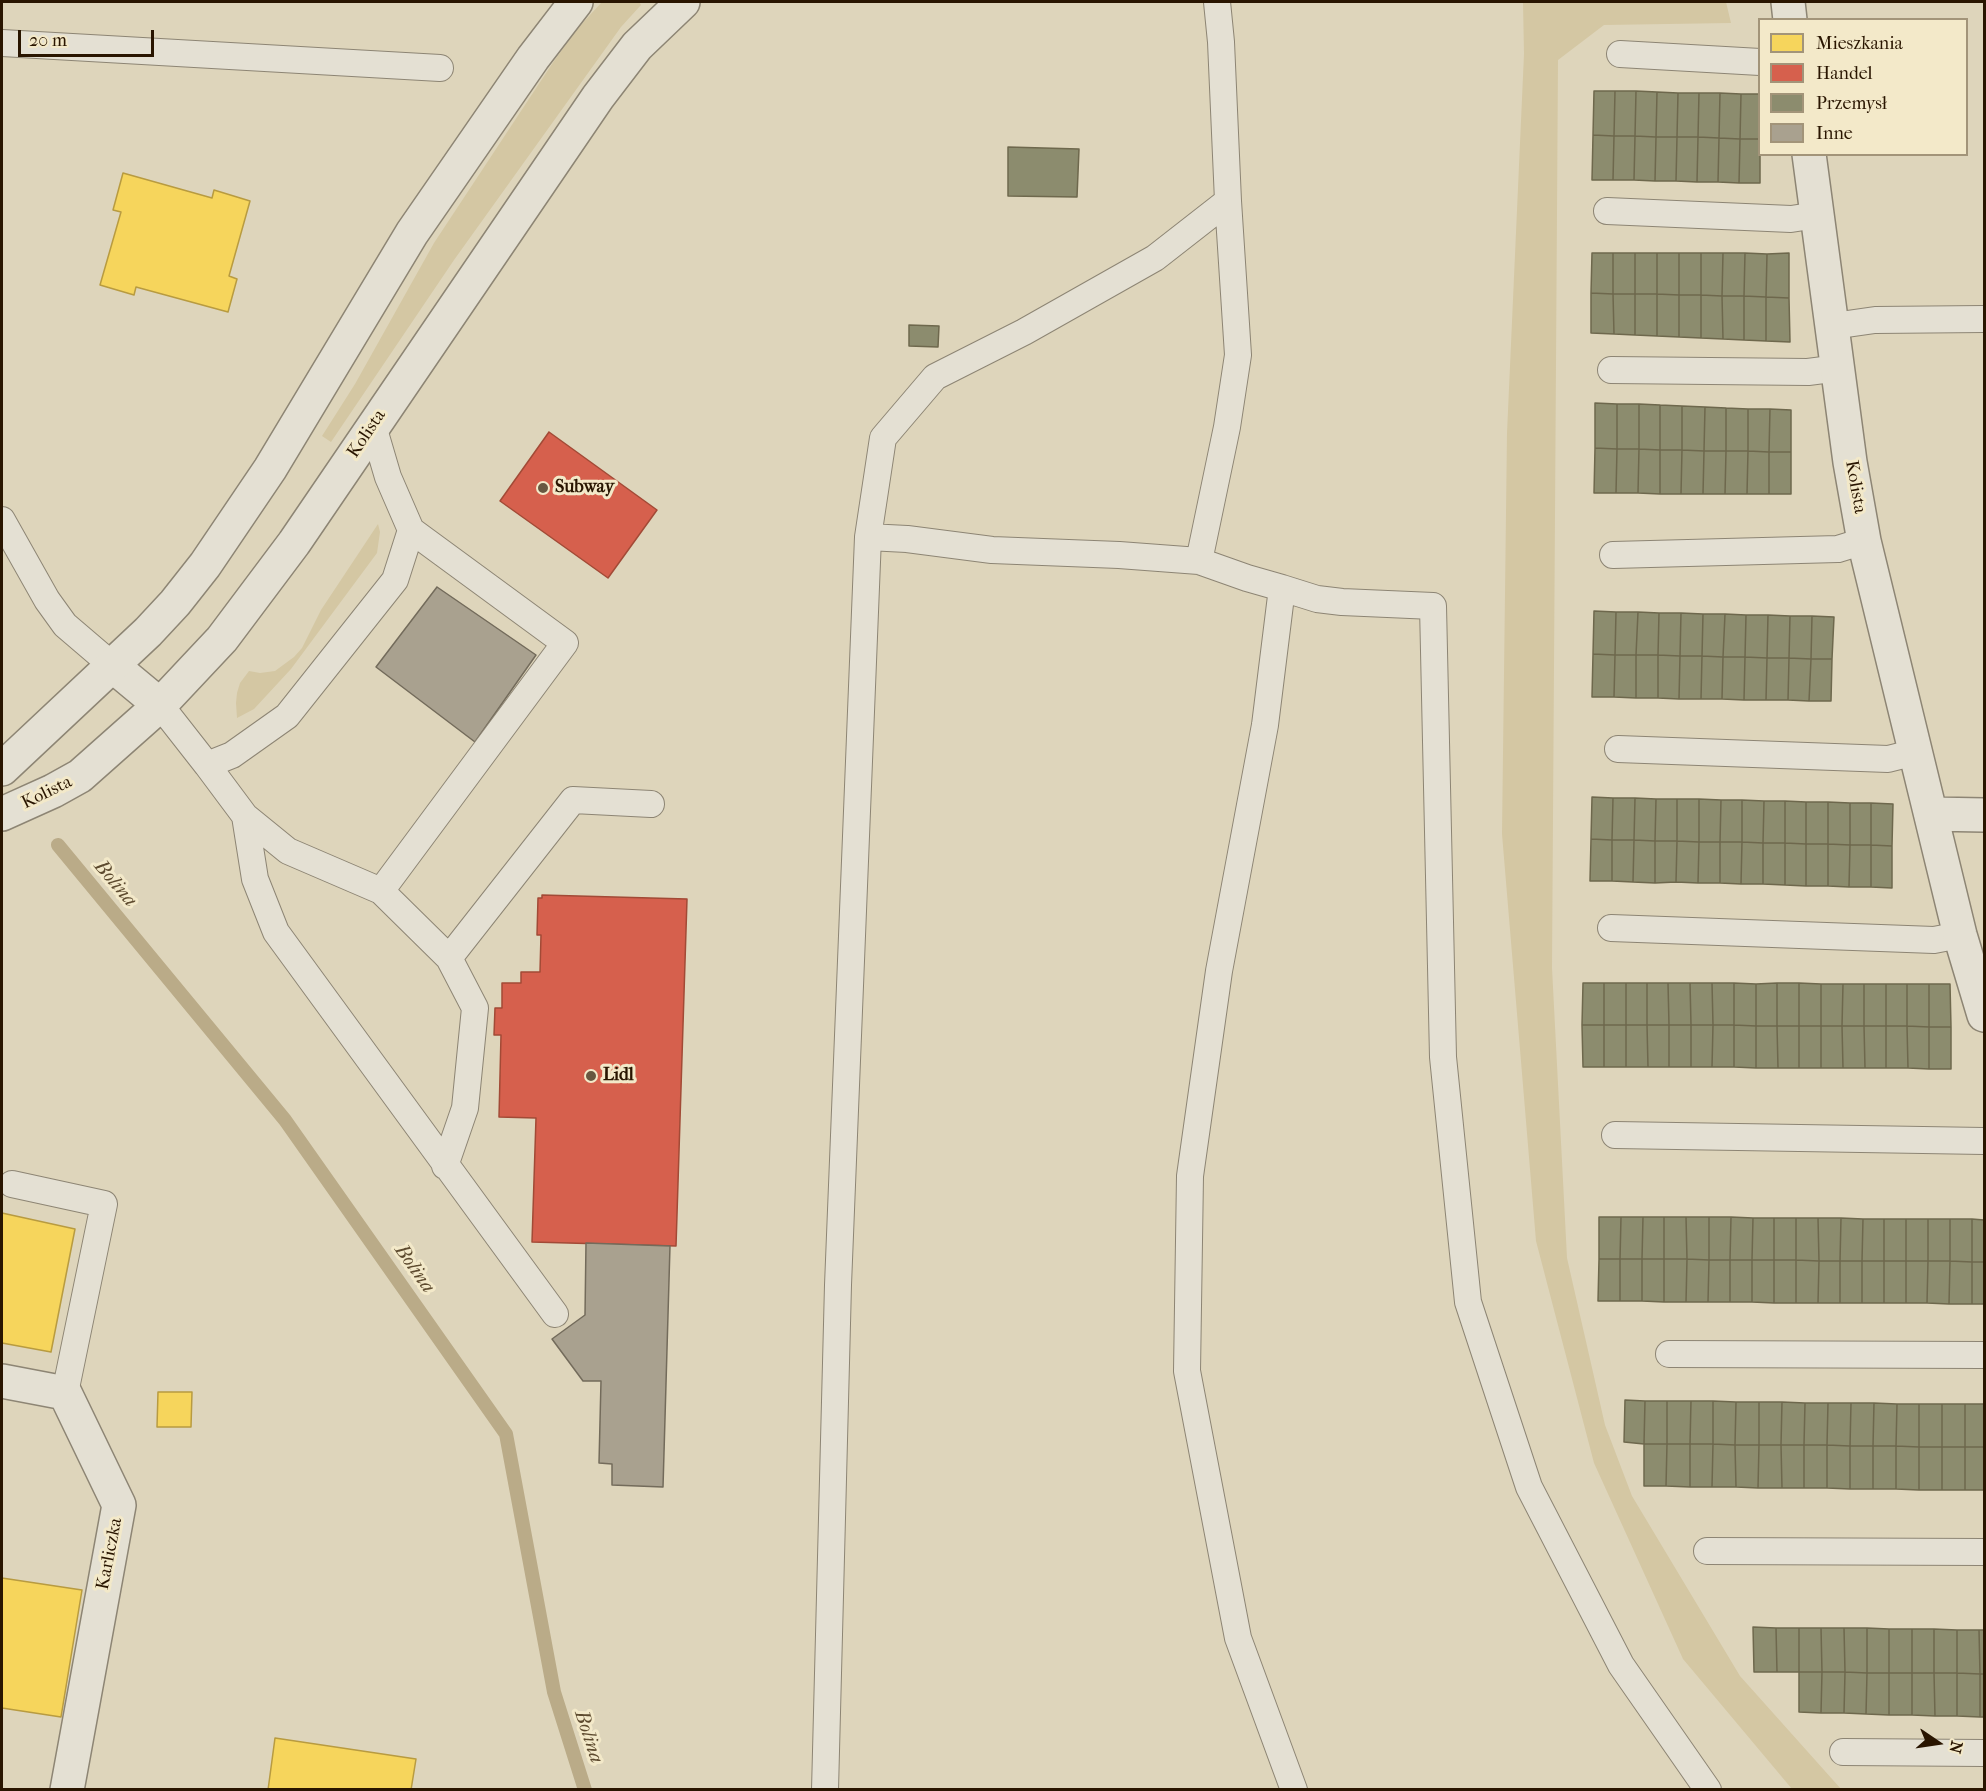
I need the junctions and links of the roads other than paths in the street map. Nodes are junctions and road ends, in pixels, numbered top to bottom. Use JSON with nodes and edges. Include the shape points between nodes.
{"nodes":[{"id":1,"x":576,"y":2,"type":"edge"},
{"id":2,"x":683,"y":2,"type":"edge"},
{"id":3,"x":1217,"y":2,"type":"edge"},
{"id":4,"x":1788,"y":2,"type":"edge"},
{"id":5,"x":1790,"y":18,"type":"edge"},
{"id":6,"x":2,"y":43,"type":"edge"},
{"id":7,"x":1620,"y":54,"type":"dead end"},
{"id":8,"x":1758,"y":62,"type":"edge"},
{"id":9,"x":440,"y":68,"type":"dead end"},
{"id":10,"x":1809,"y":156,"type":"edge"},
{"id":11,"x":1228,"y":201,"type":"junction"},
{"id":12,"x":1608,"y":211,"type":"dead end"},
{"id":13,"x":1817,"y":215,"type":"junction"},
{"id":14,"x":1984,"y":319,"type":"edge"},
{"id":15,"x":1833,"y":326,"type":"junction"},
{"id":16,"x":1839,"y":368,"type":"junction"},
{"id":17,"x":1611,"y":370,"type":"dead end"},
{"id":18,"x":373,"y":426,"type":"junction"},
{"id":19,"x":2,"y":520,"type":"edge"},
{"id":20,"x":411,"y":530,"type":"junction"},
{"id":21,"x":868,"y":537,"type":"junction"},
{"id":22,"x":1864,"y":541,"type":"junction"},
{"id":23,"x":1613,"y":555,"type":"dead end"},
{"id":24,"x":1198,"y":561,"type":"junction"},
{"id":25,"x":1282,"y":588,"type":"junction"},
{"id":26,"x":113,"y":666,"type":"junction"},
{"id":27,"x":160,"y":705,"type":"junction"},
{"id":28,"x":1618,"y":749,"type":"dead end"},
{"id":29,"x":1916,"y":752,"type":"junction"},
{"id":30,"x":207,"y":765,"type":"junction"},
{"id":31,"x":2,"y":768,"type":"edge"},
{"id":32,"x":651,"y":804,"type":"dead end"},
{"id":33,"x":2,"y":814,"type":"edge"},
{"id":34,"x":1931,"y":814,"type":"junction"},
{"id":35,"x":1984,"y":815,"type":"edge"},
{"id":36,"x":245,"y":816,"type":"junction"},
{"id":37,"x":381,"y":891,"type":"junction"},
{"id":38,"x":1611,"y":928,"type":"dead end"},
{"id":39,"x":1960,"y":935,"type":"junction"},
{"id":40,"x":449,"y":958,"type":"junction"},
{"id":41,"x":1984,"y":1015,"type":"edge"},
{"id":42,"x":1615,"y":1135,"type":"dead end"},
{"id":43,"x":1984,"y":1141,"type":"edge"},
{"id":44,"x":445,"y":1166,"type":"junction"},
{"id":45,"x":12,"y":1184,"type":"dead end"},
{"id":46,"x":555,"y":1314,"type":"dead end"},
{"id":47,"x":1669,"y":1354,"type":"dead end"},
{"id":48,"x":1984,"y":1354,"type":"edge"},
{"id":49,"x":2,"y":1381,"type":"edge"},
{"id":50,"x":65,"y":1393,"type":"junction"},
{"id":51,"x":1707,"y":1551,"type":"dead end"},
{"id":52,"x":1984,"y":1552,"type":"edge"},
{"id":53,"x":1843,"y":1752,"type":"dead end"},
{"id":54,"x":1984,"y":1753,"type":"edge"},
{"id":55,"x":67,"y":1790,"type":"edge"},
{"id":56,"x":825,"y":1790,"type":"edge"},
{"id":57,"x":1294,"y":1790,"type":"edge"},
{"id":58,"x":1708,"y":1790,"type":"edge"}],
"edges":[{"from":1,"to":26,"type":"street","via":[[412,233],[270,469],[211,558],[175,603]]},
{"from":2,"to":18,"type":"street","name":"Kolista","via":[[637,46],[598,97]]},
{"from":3,"to":11,"type":"lane"},
{"from":4,"to":5,"type":"street"},
{"from":6,"to":9,"type":"lane"},
{"from":7,"to":8,"type":"lane"},
{"from":10,"to":13,"type":"street","name":"Kolista"},
{"from":11,"to":21,"type":"lane","via":[[1155,258],[935,377],[883,438]]},
{"from":11,"to":24,"type":"lane","via":[[1238,355]]},
{"from":12,"to":13,"type":"lane","via":[[1791,219]]},
{"from":13,"to":15,"type":"street","name":"Kolista"},
{"from":14,"to":15,"type":"lane","via":[[1875,320]]},
{"from":15,"to":16,"type":"street","name":"Kolista"},
{"from":16,"to":17,"type":"lane","via":[[1808,372]]},
{"from":16,"to":22,"type":"street","name":"Kolista"},
{"from":18,"to":20,"type":"lane","via":[[388,477]]},
{"from":18,"to":27,"type":"street","name":"Kolista","via":[[246,609]]},
{"from":19,"to":26,"type":"lane","via":[[65,625]]},
{"from":20,"to":30,"type":"lane","via":[[394,580],[286,716],[232,755]]},
{"from":20,"to":37,"type":"lane","via":[[565,643]]},
{"from":21,"to":24,"type":"lane","via":[[908,538],[992,550]]},
{"from":21,"to":56,"type":"lane","via":[[838,1284]]},
{"from":22,"to":23,"type":"lane","via":[[1838,549]]},
{"from":22,"to":29,"type":"street","name":"Kolista"},
{"from":24,"to":25,"type":"lane"},
{"from":25,"to":57,"type":"lane","via":[[1265,725],[1220,971],[1190,1176],[1187,1371],[1238,1638]]},
{"from":25,"to":58,"type":"lane","via":[[1342,602],[1433,606],[1443,1057],[1468,1302],[1530,1487],[1620,1665]]},
{"from":26,"to":27,"type":"street"},
{"from":26,"to":31,"type":"street"},
{"from":27,"to":30,"type":"lane"},
{"from":27,"to":33,"type":"street","name":"Kolista","via":[[80,776]]},
{"from":28,"to":29,"type":"lane","via":[[1888,759]]},
{"from":29,"to":34,"type":"street","name":"Kolista"},
{"from":30,"to":36,"type":"lane"},
{"from":32,"to":40,"type":"lane","via":[[573,800]]},
{"from":34,"to":35,"type":"street"},
{"from":34,"to":39,"type":"street","name":"Kolista"},
{"from":36,"to":37,"type":"lane","via":[[288,851]]},
{"from":36,"to":44,"type":"lane","via":[[255,879],[276,932]]},
{"from":37,"to":40,"type":"lane"},
{"from":38,"to":39,"type":"lane","via":[[1934,940]]},
{"from":39,"to":41,"type":"street","name":"Kolista"},
{"from":40,"to":44,"type":"lane","via":[[475,1008],[465,1108]]},
{"from":42,"to":43,"type":"lane"},
{"from":44,"to":46,"type":"lane"},
{"from":45,"to":50,"type":"lane","via":[[104,1204]]},
{"from":47,"to":48,"type":"lane"},
{"from":49,"to":50,"type":"street"},
{"from":50,"to":55,"type":"street","name":"Karliczka","via":[[119,1505]]},
{"from":51,"to":52,"type":"lane"},
{"from":53,"to":54,"type":"lane"}]}
